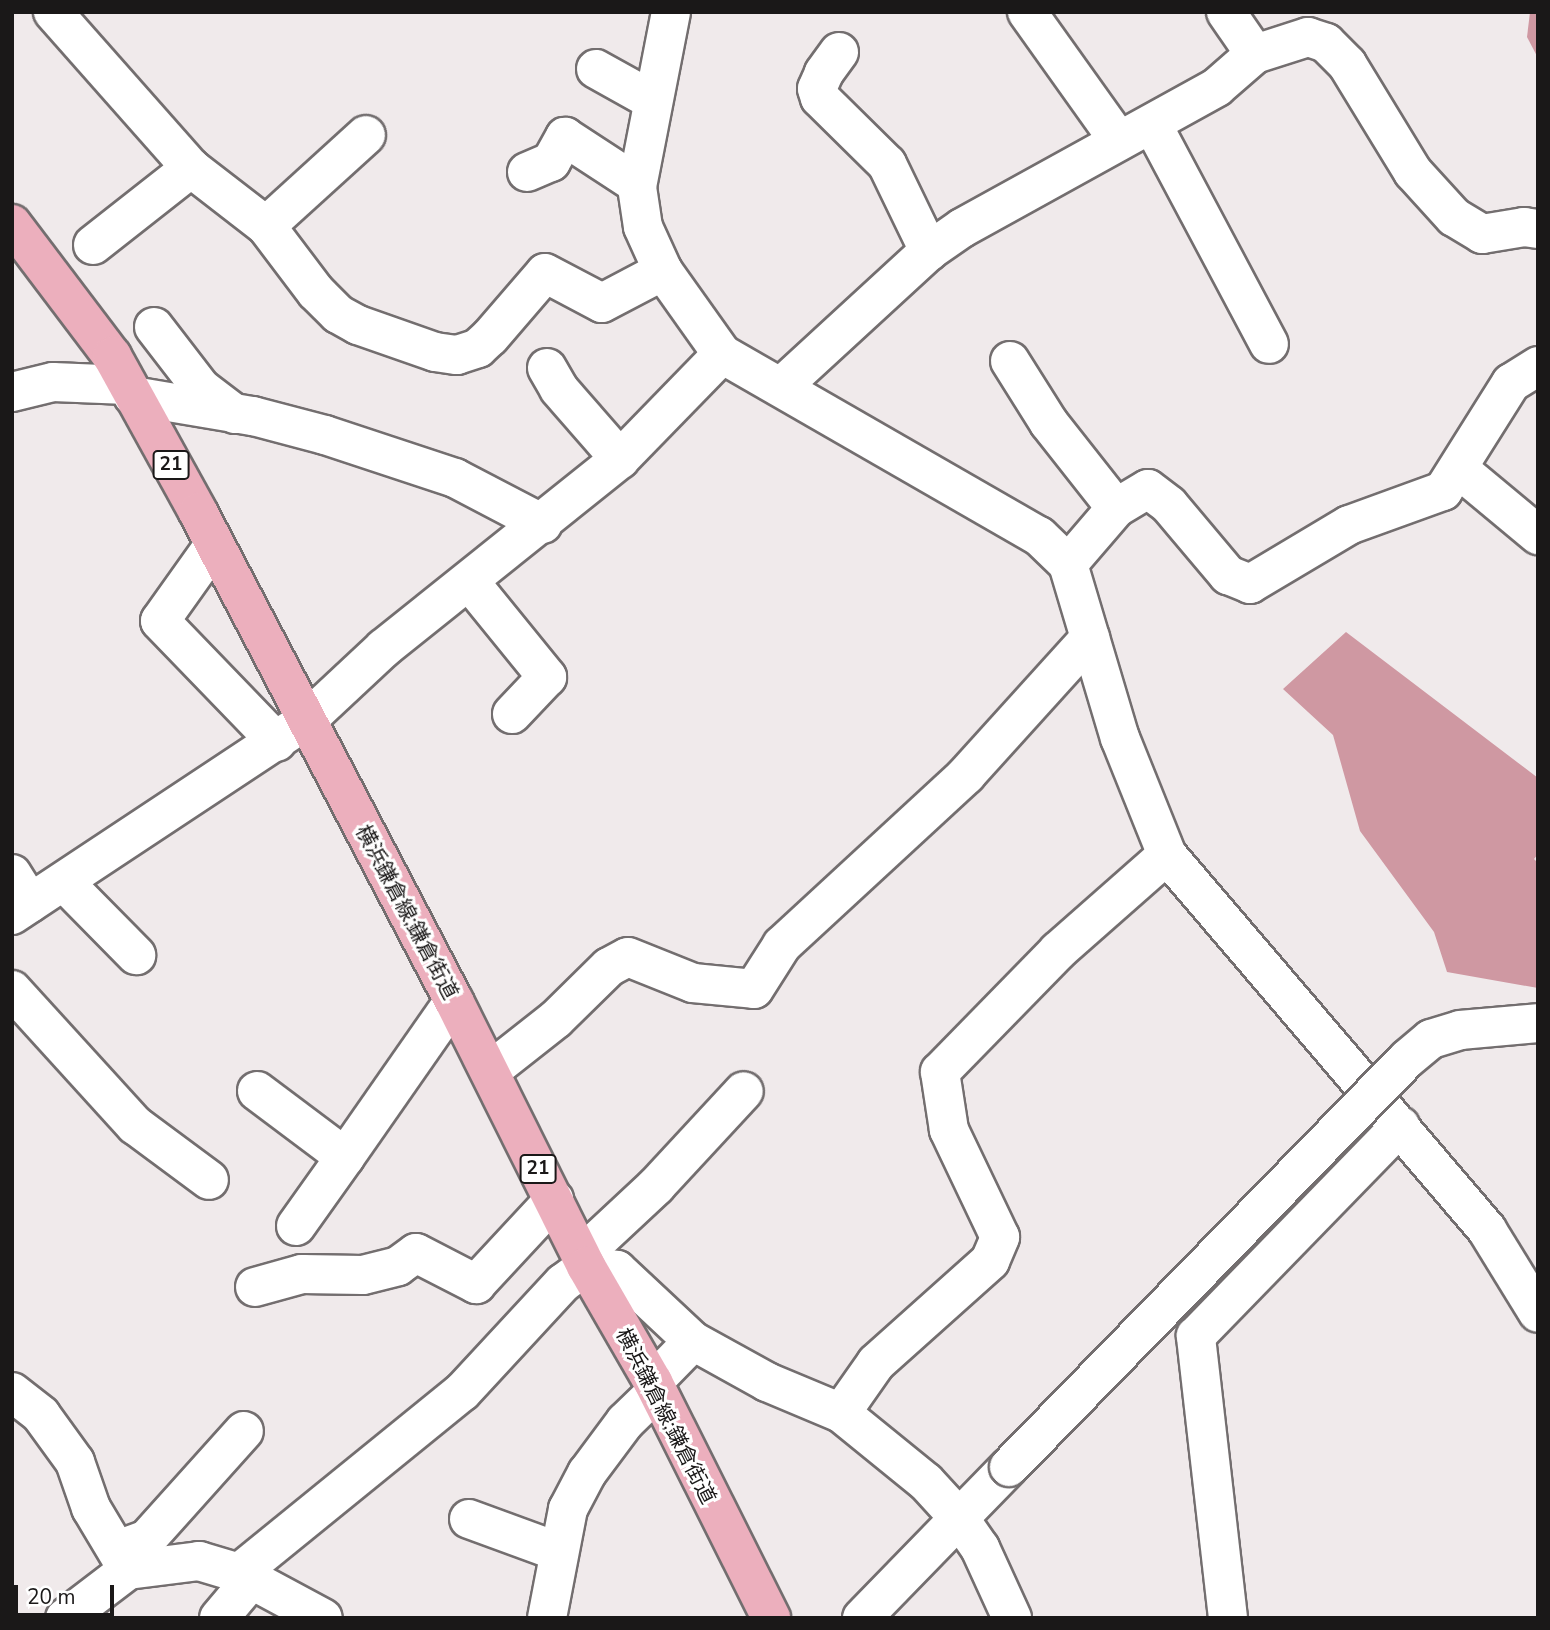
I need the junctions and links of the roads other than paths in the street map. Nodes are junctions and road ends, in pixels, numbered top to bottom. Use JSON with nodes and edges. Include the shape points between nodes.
{"nodes":[{"id":1,"x":53,"y":12,"type":"edge"},
{"id":2,"x":671,"y":12,"type":"edge"},
{"id":3,"x":1027,"y":12,"type":"edge"},
{"id":4,"x":1226,"y":12,"type":"edge"},
{"id":5,"x":839,"y":52,"type":"dead end"},
{"id":6,"x":1255,"y":54,"type":"junction"},
{"id":7,"x":596,"y":69,"type":"dead end"},
{"id":8,"x":652,"y":100,"type":"junction"},
{"id":9,"x":1152,"y":124,"type":"junction"},
{"id":10,"x":366,"y":135,"type":"dead end"},
{"id":11,"x":1119,"y":141,"type":"junction"},
{"id":12,"x":191,"y":168,"type":"junction"},
{"id":13,"x":527,"y":172,"type":"dead end"},
{"id":14,"x":637,"y":184,"type":"junction"},
{"id":15,"x":12,"y":224,"type":"edge"},
{"id":16,"x":266,"y":226,"type":"junction"},
{"id":17,"x":1538,"y":229,"type":"edge"},
{"id":18,"x":93,"y":245,"type":"dead end"},
{"id":19,"x":929,"y":251,"type":"junction"},
{"id":20,"x":663,"y":271,"type":"junction"},
{"id":21,"x":154,"y":327,"type":"dead end"},
{"id":22,"x":1269,"y":344,"type":"dead end"},
{"id":23,"x":722,"y":354,"type":"junction"},
{"id":24,"x":1010,"y":361,"type":"dead end"},
{"id":25,"x":1538,"y":366,"type":"edge"},
{"id":26,"x":547,"y":368,"type":"dead end"},
{"id":27,"x":781,"y":387,"type":"junction"},
{"id":28,"x":130,"y":391,"type":"junction"},
{"id":29,"x":12,"y":392,"type":"edge"},
{"id":30,"x":235,"y":414,"type":"junction"},
{"id":31,"x":620,"y":459,"type":"junction"},
{"id":32,"x":1460,"y":470,"type":"junction"},
{"id":33,"x":1116,"y":508,"type":"junction"},
{"id":34,"x":543,"y":524,"type":"junction"},
{"id":35,"x":1538,"y":535,"type":"edge"},
{"id":36,"x":214,"y":545,"type":"junction"},
{"id":37,"x":1068,"y":565,"type":"junction"},
{"id":38,"x":469,"y":581,"type":"junction"},
{"id":39,"x":1090,"y":638,"type":"junction"},
{"id":40,"x":512,"y":714,"type":"dead end"},
{"id":41,"x":292,"y":731,"type":"junction"},
{"id":42,"x":1167,"y":855,"type":"junction"},
{"id":43,"x":64,"y":881,"type":"junction"},
{"id":44,"x":18,"y":897,"type":"edge"},
{"id":45,"x":136,"y":955,"type":"dead end"},
{"id":46,"x":12,"y":990,"type":"edge"},
{"id":47,"x":454,"y":1001,"type":"junction"},
{"id":48,"x":1538,"y":1023,"type":"edge"},
{"id":49,"x":490,"y":1071,"type":"junction"},
{"id":50,"x":257,"y":1091,"type":"dead end"},
{"id":51,"x":744,"y":1091,"type":"dead end"},
{"id":52,"x":1400,"y":1126,"type":"junction"},
{"id":53,"x":345,"y":1157,"type":"junction"},
{"id":54,"x":209,"y":1180,"type":"dead end"},
{"id":55,"x":554,"y":1200,"type":"junction"},
{"id":56,"x":296,"y":1226,"type":"dead end"},
{"id":57,"x":584,"y":1261,"type":"junction"},
{"id":58,"x":255,"y":1287,"type":"dead end"},
{"id":59,"x":1538,"y":1313,"type":"edge"},
{"id":60,"x":693,"y":1341,"type":"junction"},
{"id":61,"x":655,"y":1386,"type":"junction"},
{"id":62,"x":12,"y":1392,"type":"edge"},
{"id":63,"x":841,"y":1413,"type":"junction"},
{"id":64,"x":244,"y":1431,"type":"dead end"},
{"id":65,"x":959,"y":1518,"type":"junction"},
{"id":66,"x":469,"y":1519,"type":"dead end"},
{"id":67,"x":559,"y":1552,"type":"junction"},
{"id":68,"x":122,"y":1560,"type":"junction"},
{"id":69,"x":245,"y":1576,"type":"junction"},
{"id":70,"x":65,"y":1618,"type":"edge"},
{"id":71,"x":219,"y":1618,"type":"edge"},
{"id":72,"x":323,"y":1618,"type":"edge"},
{"id":73,"x":547,"y":1618,"type":"edge"},
{"id":74,"x":771,"y":1618,"type":"edge"},
{"id":75,"x":862,"y":1618,"type":"edge"},
{"id":76,"x":1012,"y":1618,"type":"edge"},
{"id":77,"x":1228,"y":1618,"type":"edge"}],
"edges":[{"from":1,"to":12,"type":"street"},
{"from":2,"to":8,"type":"street"},
{"from":3,"to":11,"type":"street"},
{"from":4,"to":6,"type":"street"},
{"from":5,"to":19,"type":"street","via":[[817,89],[820,98],[887,164]]},
{"from":6,"to":9,"type":"street","via":[[1217,87]]},
{"from":6,"to":17,"type":"street","via":[[1308,37],[1326,43],[1347,64],[1413,172],[1454,216],[1482,234]]},
{"from":7,"to":8,"type":"street"},
{"from":8,"to":14,"type":"street"},
{"from":9,"to":11,"type":"street"},
{"from":9,"to":22,"type":"street"},
{"from":10,"to":16,"type":"street"},
{"from":11,"to":19,"type":"street"},
{"from":12,"to":16,"type":"street"},
{"from":12,"to":18,"type":"street"},
{"from":13,"to":14,"type":"street","via":[[551,162],[565,137]]},
{"from":14,"to":20,"type":"street","via":[[643,227]]},
{"from":15,"to":28,"type":"main road","name":"横浜鎌倉線;鎌倉街道","number":"21","via":[[113,356]]},
{"from":16,"to":20,"type":"street","via":[[338,314],[448,355],[478,348],[545,273],[602,303]]},
{"from":19,"to":27,"type":"street"},
{"from":20,"to":23,"type":"street"},
{"from":21,"to":30,"type":"street","via":[[201,388]]},
{"from":23,"to":27,"type":"street"},
{"from":23,"to":31,"type":"street"},
{"from":24,"to":33,"type":"street","via":[[1049,423]]},
{"from":25,"to":32,"type":"street","via":[[1511,383],[1468,449]]},
{"from":26,"to":31,"type":"street","via":[[559,389]]},
{"from":27,"to":37,"type":"street","via":[[1039,536]]},
{"from":28,"to":29,"type":"street","via":[[53,382]]},
{"from":28,"to":30,"type":"street"},
{"from":28,"to":36,"type":"main road","name":"横浜鎌倉線;鎌倉街道","number":"21"},
{"from":30,"to":34,"type":"street","via":[[325,435],[455,478]]},
{"from":31,"to":34,"type":"street"},
{"from":32,"to":33,"type":"street","via":[[1443,491],[1349,525],[1250,584],[1228,575],[1169,505],[1148,489]]},
{"from":32,"to":35,"type":"street"},
{"from":33,"to":37,"type":"street"},
{"from":34,"to":38,"type":"street"},
{"from":36,"to":41,"type":"main road","name":"横浜鎌倉線;鎌倉街道","number":"21"},
{"from":36,"to":41,"type":"street","via":[[160,621]]},
{"from":37,"to":39,"type":"street"},
{"from":38,"to":40,"type":"street","via":[[547,677]]},
{"from":38,"to":41,"type":"street"},
{"from":39,"to":42,"type":"street","via":[[1120,738]]},
{"from":39,"to":49,"type":"street","via":[[965,775],[782,945],[754,989],[693,983],[628,957],[609,967],[556,1019]]},
{"from":41,"to":43,"type":"street"},
{"from":41,"to":47,"type":"main road","name":"横浜鎌倉線;鎌倉街道","number":"21"},
{"from":42,"to":52,"type":"street"},
{"from":42,"to":63,"type":"street","via":[[1058,951],[940,1072],[949,1130],[1000,1237],[990,1261],[876,1363]]},
{"from":43,"to":44,"type":"street"},
{"from":43,"to":45,"type":"street"},
{"from":46,"to":54,"type":"street","via":[[135,1125]]},
{"from":47,"to":49,"type":"main road","name":"横浜鎌倉線;鎌倉街道","number":"21"},
{"from":47,"to":53,"type":"street"},
{"from":48,"to":65,"type":"street","bridge":true,"via":[[1460,1030],[1431,1040],[1407,1059]]},
{"from":49,"to":55,"type":"main road","name":"横浜鎌倉線;鎌倉街道","number":"21"},
{"from":50,"to":53,"type":"street"},
{"from":51,"to":57,"type":"street"},
{"from":52,"to":59,"type":"street","via":[[1487,1230]]},
{"from":52,"to":77,"type":"street","via":[[1196,1336]]},
{"from":53,"to":56,"type":"street"},
{"from":55,"to":57,"type":"main road","name":"横浜鎌倉線;鎌倉街道","number":"21"},
{"from":55,"to":58,"type":"street","via":[[476,1284],[416,1253],[398,1266],[363,1275],[302,1274]]},
{"from":57,"to":60,"type":"street","via":[[617,1270]]},
{"from":57,"to":61,"type":"main road","name":"横浜鎌倉線;鎌倉街道","number":"21"},
{"from":57,"to":69,"type":"street","via":[[462,1392]]},
{"from":60,"to":61,"type":"street"},
{"from":60,"to":63,"type":"street","via":[[767,1382]]},
{"from":61,"to":67,"type":"street","via":[[587,1473],[568,1509]]},
{"from":61,"to":74,"type":"main road","name":"横浜鎌倉線;鎌倉街道","number":"21"},
{"from":62,"to":68,"type":"street","via":[[41,1415],[61,1440],[75,1462],[91,1508]]},
{"from":63,"to":65,"type":"street","via":[[926,1482]]},
{"from":64,"to":68,"type":"street","via":[[147,1539]]},
{"from":65,"to":75,"type":"street"},
{"from":65,"to":76,"type":"street","via":[[980,1548]]},
{"from":66,"to":67,"type":"street"},
{"from":67,"to":73,"type":"street"},
{"from":68,"to":69,"type":"street","via":[[199,1561]]},
{"from":68,"to":70,"type":"street"},
{"from":69,"to":71,"type":"street"},
{"from":69,"to":72,"type":"street"}]}
